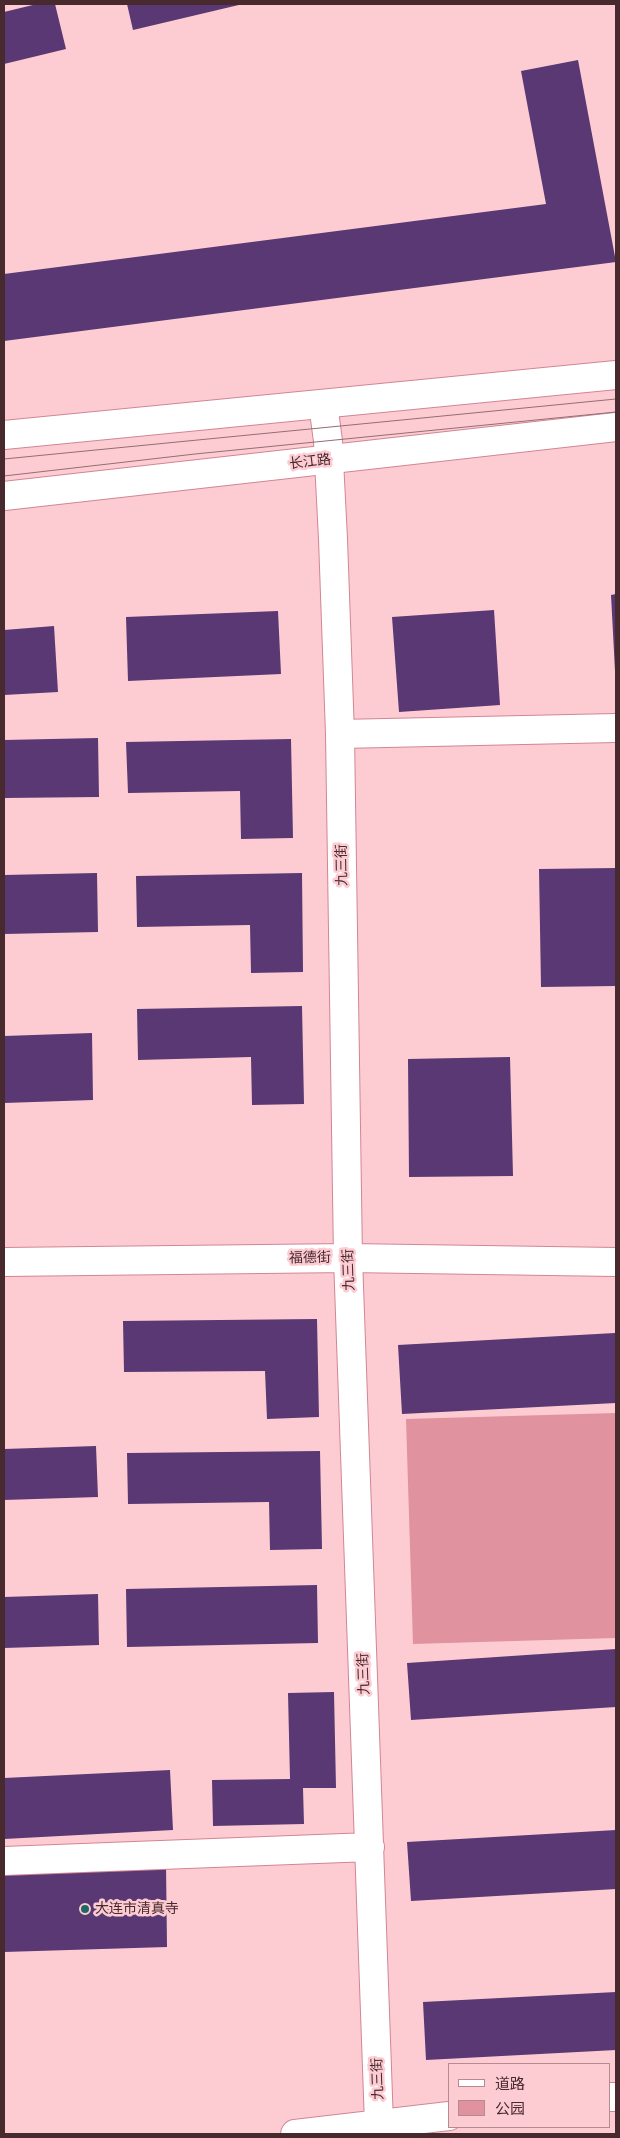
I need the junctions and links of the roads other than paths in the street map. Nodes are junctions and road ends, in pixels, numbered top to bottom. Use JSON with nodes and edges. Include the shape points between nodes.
{"nodes":[{"id":1,"x":616,"y":376,"type":"edge"},
{"id":2,"x":323,"y":404,"type":"junction"},
{"id":3,"x":616,"y":427,"type":"edge"},
{"id":4,"x":4,"y":434,"type":"edge"},
{"id":5,"x":329,"y":460,"type":"junction"},
{"id":6,"x":4,"y":496,"type":"edge"},
{"id":7,"x":616,"y":728,"type":"edge"},
{"id":8,"x":340,"y":734,"type":"junction"},
{"id":9,"x":348,"y":1258,"type":"junction"},
{"id":10,"x":4,"y":1262,"type":"edge"},
{"id":11,"x":616,"y":1262,"type":"edge"},
{"id":12,"x":370,"y":1847,"type":"junction"},
{"id":13,"x":4,"y":1861,"type":"edge"},
{"id":14,"x":448,"y":2116,"type":"edge"},
{"id":15,"x":382,"y":2129,"type":"edge"},
{"id":16,"x":295,"y":2134,"type":"edge"}],
"edges":[{"from":1,"to":2,"type":"street"},
{"from":2,"to":4,"type":"street"},
{"from":2,"to":5,"type":"street","name":"九三街"},
{"from":3,"to":5,"type":"street","name":"长江路"},
{"from":5,"to":6,"type":"street","name":"长江路"},
{"from":5,"to":8,"type":"street","name":"九三街"},
{"from":7,"to":8,"type":"street"},
{"from":8,"to":9,"type":"street","name":"九三街"},
{"from":9,"to":10,"type":"street","name":"福德街"},
{"from":9,"to":11,"type":"street","name":"福德街"},
{"from":9,"to":12,"type":"street","name":"九三街"},
{"from":12,"to":13,"type":"street"},
{"from":12,"to":15,"type":"street","name":"九三街"},
{"from":14,"to":15,"type":"street"},
{"from":15,"to":16,"type":"street"}]}
